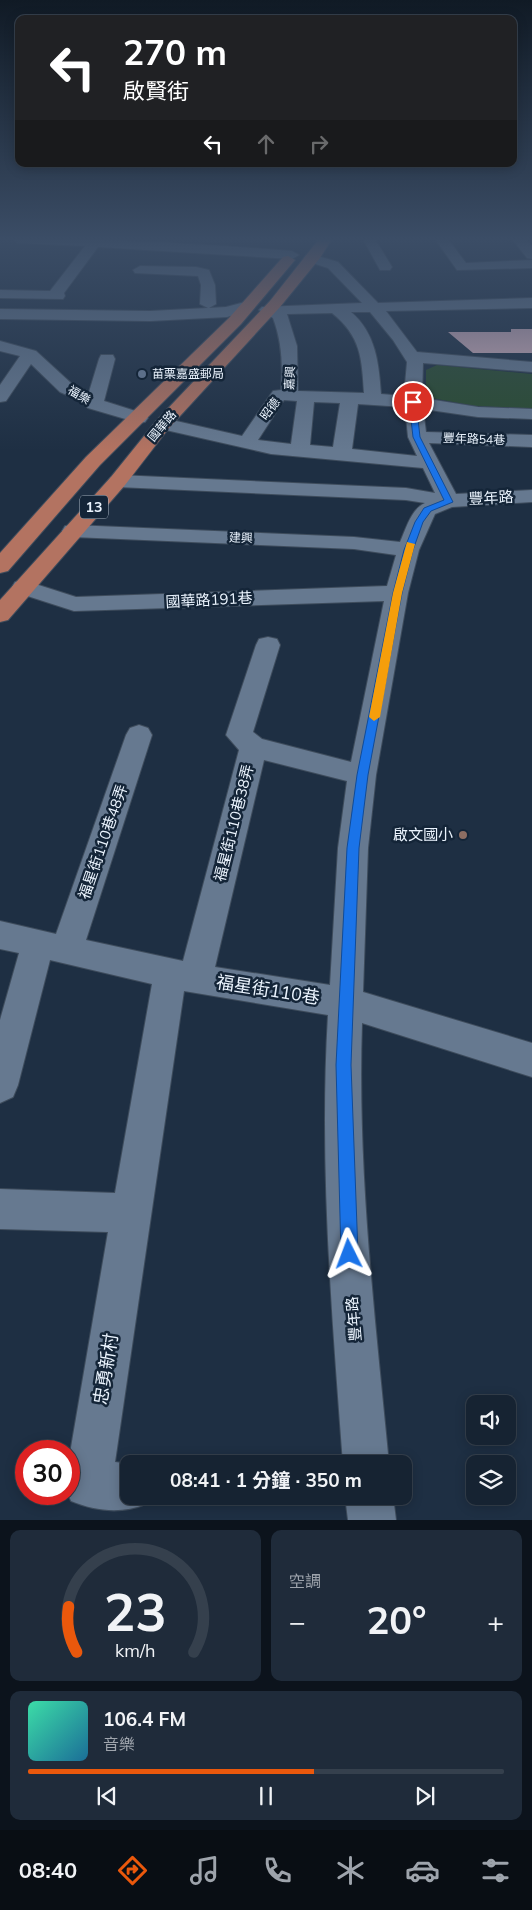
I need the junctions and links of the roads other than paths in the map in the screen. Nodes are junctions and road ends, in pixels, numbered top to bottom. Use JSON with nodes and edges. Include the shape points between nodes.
{"nodes":[{"id":1,"x":234,"y":310,"type":"edge"},
{"id":2,"x":243,"y":310,"type":"edge"},
{"id":3,"x":267,"y":310,"type":"junction"},
{"id":4,"x":272,"y":310,"type":"edge"},
{"id":5,"x":338,"y":310,"type":"edge"},
{"id":6,"x":376,"y":310,"type":"edge"},
{"id":7,"x":0,"y":314,"type":"edge"},
{"id":8,"x":0,"y":346,"type":"edge"},
{"id":9,"x":30,"y":354,"type":"junction"},
{"id":10,"x":412,"y":357,"type":"junction"},
{"id":11,"x":107,"y":359,"type":"dead end"},
{"id":12,"x":532,"y":367,"type":"edge"},
{"id":13,"x":297,"y":396,"type":"junction"},
{"id":14,"x":0,"y":397,"type":"edge"},
{"id":15,"x":350,"y":398,"type":"junction"},
{"id":16,"x":373,"y":399,"type":"junction"},
{"id":17,"x":413,"y":402,"type":"junction"},
{"id":18,"x":94,"y":404,"type":"junction"},
{"id":19,"x":532,"y":414,"type":"edge"},
{"id":20,"x":139,"y":418,"type":"junction"},
{"id":21,"x":163,"y":424,"type":"junction"},
{"id":22,"x":417,"y":437,"type":"junction"},
{"id":23,"x":532,"y":441,"type":"edge"},
{"id":24,"x":246,"y":444,"type":"junction"},
{"id":25,"x":300,"y":450,"type":"junction"},
{"id":26,"x":342,"y":454,"type":"junction"},
{"id":27,"x":429,"y":463,"type":"junction"},
{"id":28,"x":118,"y":481,"type":"junction"},
{"id":29,"x":532,"y":496,"type":"edge"},
{"id":30,"x":449,"y":502,"type":"junction"},
{"id":31,"x":73,"y":531,"type":"junction"},
{"id":32,"x":408,"y":550,"type":"junction"},
{"id":33,"x":0,"y":566,"type":"edge"},
{"id":34,"x":0,"y":579,"type":"edge"},
{"id":35,"x":23,"y":587,"type":"junction"},
{"id":36,"x":397,"y":593,"type":"junction"},
{"id":37,"x":0,"y":615,"type":"edge"},
{"id":38,"x":268,"y":645,"type":"dead end"},
{"id":39,"x":139,"y":735,"type":"dead end"},
{"id":40,"x":253,"y":747,"type":"junction"},
{"id":41,"x":362,"y":775,"type":"junction"},
{"id":42,"x":0,"y":935,"type":"edge"},
{"id":43,"x":52,"y":945,"type":"junction"},
{"id":44,"x":182,"y":976,"type":"junction"},
{"id":45,"x":347,"y":1003,"type":"junction"},
{"id":46,"x":532,"y":1060,"type":"edge"},
{"id":47,"x":0,"y":1084,"type":"edge"},
{"id":48,"x":0,"y":1210,"type":"edge"},
{"id":49,"x":131,"y":1213,"type":"junction"},
{"id":50,"x":365,"y":1455,"type":"edge"},
{"id":51,"x":120,"y":1486,"type":"edge"},
{"id":52,"x":371,"y":1505,"type":"edge"},
{"id":53,"x":372,"y":1520,"type":"edge"}],
"edges":[{"from":1,"to":7,"type":"street","via":[[150,316]]},
{"from":2,"to":20,"type":"main road","name":"國華路","number":"13"},
{"from":3,"to":4,"type":"street"},
{"from":3,"to":13,"type":"street","name":"嘉興","via":[[280,315],[288,334]]},
{"from":3,"to":21,"type":"main road","name":"國華路","number":"13"},
{"from":5,"to":16,"type":"street","via":[[348,316],[368,345]]},
{"from":6,"to":10,"type":"street"},
{"from":8,"to":9,"type":"street","name":"福樂"},
{"from":9,"to":14,"type":"street"},
{"from":9,"to":18,"type":"street","name":"福樂","via":[[66,388]]},
{"from":10,"to":12,"type":"street"},
{"from":10,"to":17,"type":"street","via":[[415,362]]},
{"from":11,"to":18,"type":"street"},
{"from":13,"to":15,"type":"street"},
{"from":13,"to":24,"type":"street","name":"昭德","via":[[279,395]]},
{"from":13,"to":25,"type":"street","name":"昭德"},
{"from":15,"to":16,"type":"street"},
{"from":15,"to":26,"type":"street"},
{"from":16,"to":17,"type":"street"},
{"from":17,"to":19,"type":"street","via":[[478,412]]},
{"from":17,"to":22,"type":"street"},
{"from":18,"to":20,"type":"street","name":"福樂"},
{"from":20,"to":21,"type":"main road"},
{"from":20,"to":33,"type":"main road","name":"國華路","number":"13","via":[[93,461]]},
{"from":21,"to":24,"type":"street"},
{"from":21,"to":28,"type":"main road","name":"國華路","number":"13"},
{"from":22,"to":23,"type":"street","name":"豐年路54巷"},
{"from":22,"to":27,"type":"street"},
{"from":24,"to":25,"type":"street"},
{"from":25,"to":26,"type":"street"},
{"from":26,"to":27,"type":"street"},
{"from":27,"to":30,"type":"street"},
{"from":28,"to":30,"type":"street","via":[[406,494]]},
{"from":28,"to":31,"type":"main road","name":"國華路","number":"13"},
{"from":29,"to":30,"type":"street","name":"豐年路"},
{"from":30,"to":32,"type":"street","name":"豐年路","via":[[428,510],[419,522]]},
{"from":31,"to":32,"type":"street","name":"建興","via":[[354,543]]},
{"from":31,"to":35,"type":"main road","name":"國華路","number":"13"},
{"from":32,"to":36,"type":"street","name":"豐年路"},
{"from":34,"to":35,"type":"main road"},
{"from":35,"to":36,"type":"street","name":"國華路191巷","via":[[74,604]]},
{"from":35,"to":37,"type":"main road","name":"國華路","number":"13"},
{"from":36,"to":41,"type":"street","name":"豐年路"},
{"from":38,"to":40,"type":"street","name":"福星街110巷38弄","via":[[239,735]]},
{"from":39,"to":43,"type":"street","name":"福星街110巷48弄"},
{"from":40,"to":41,"type":"street"},
{"from":40,"to":44,"type":"street","name":"福星街110巷38弄"},
{"from":41,"to":45,"type":"street","name":"豐年路","via":[[353,848]]},
{"from":42,"to":43,"type":"street","name":"福星街110巷"},
{"from":43,"to":44,"type":"street","name":"福星街110巷"},
{"from":43,"to":47,"type":"street"},
{"from":44,"to":45,"type":"street","name":"福星街110巷"},
{"from":44,"to":49,"type":"street","name":"忠勇新村"},
{"from":45,"to":46,"type":"street","name":"福星街110巷"},
{"from":45,"to":50,"type":"street","name":"豐年路","via":[[343,1065],[344,1155]]},
{"from":48,"to":49,"type":"street"},
{"from":49,"to":51,"type":"street","name":"忠勇新村","via":[[88,1484]]},
{"from":52,"to":53,"type":"street"}]}
